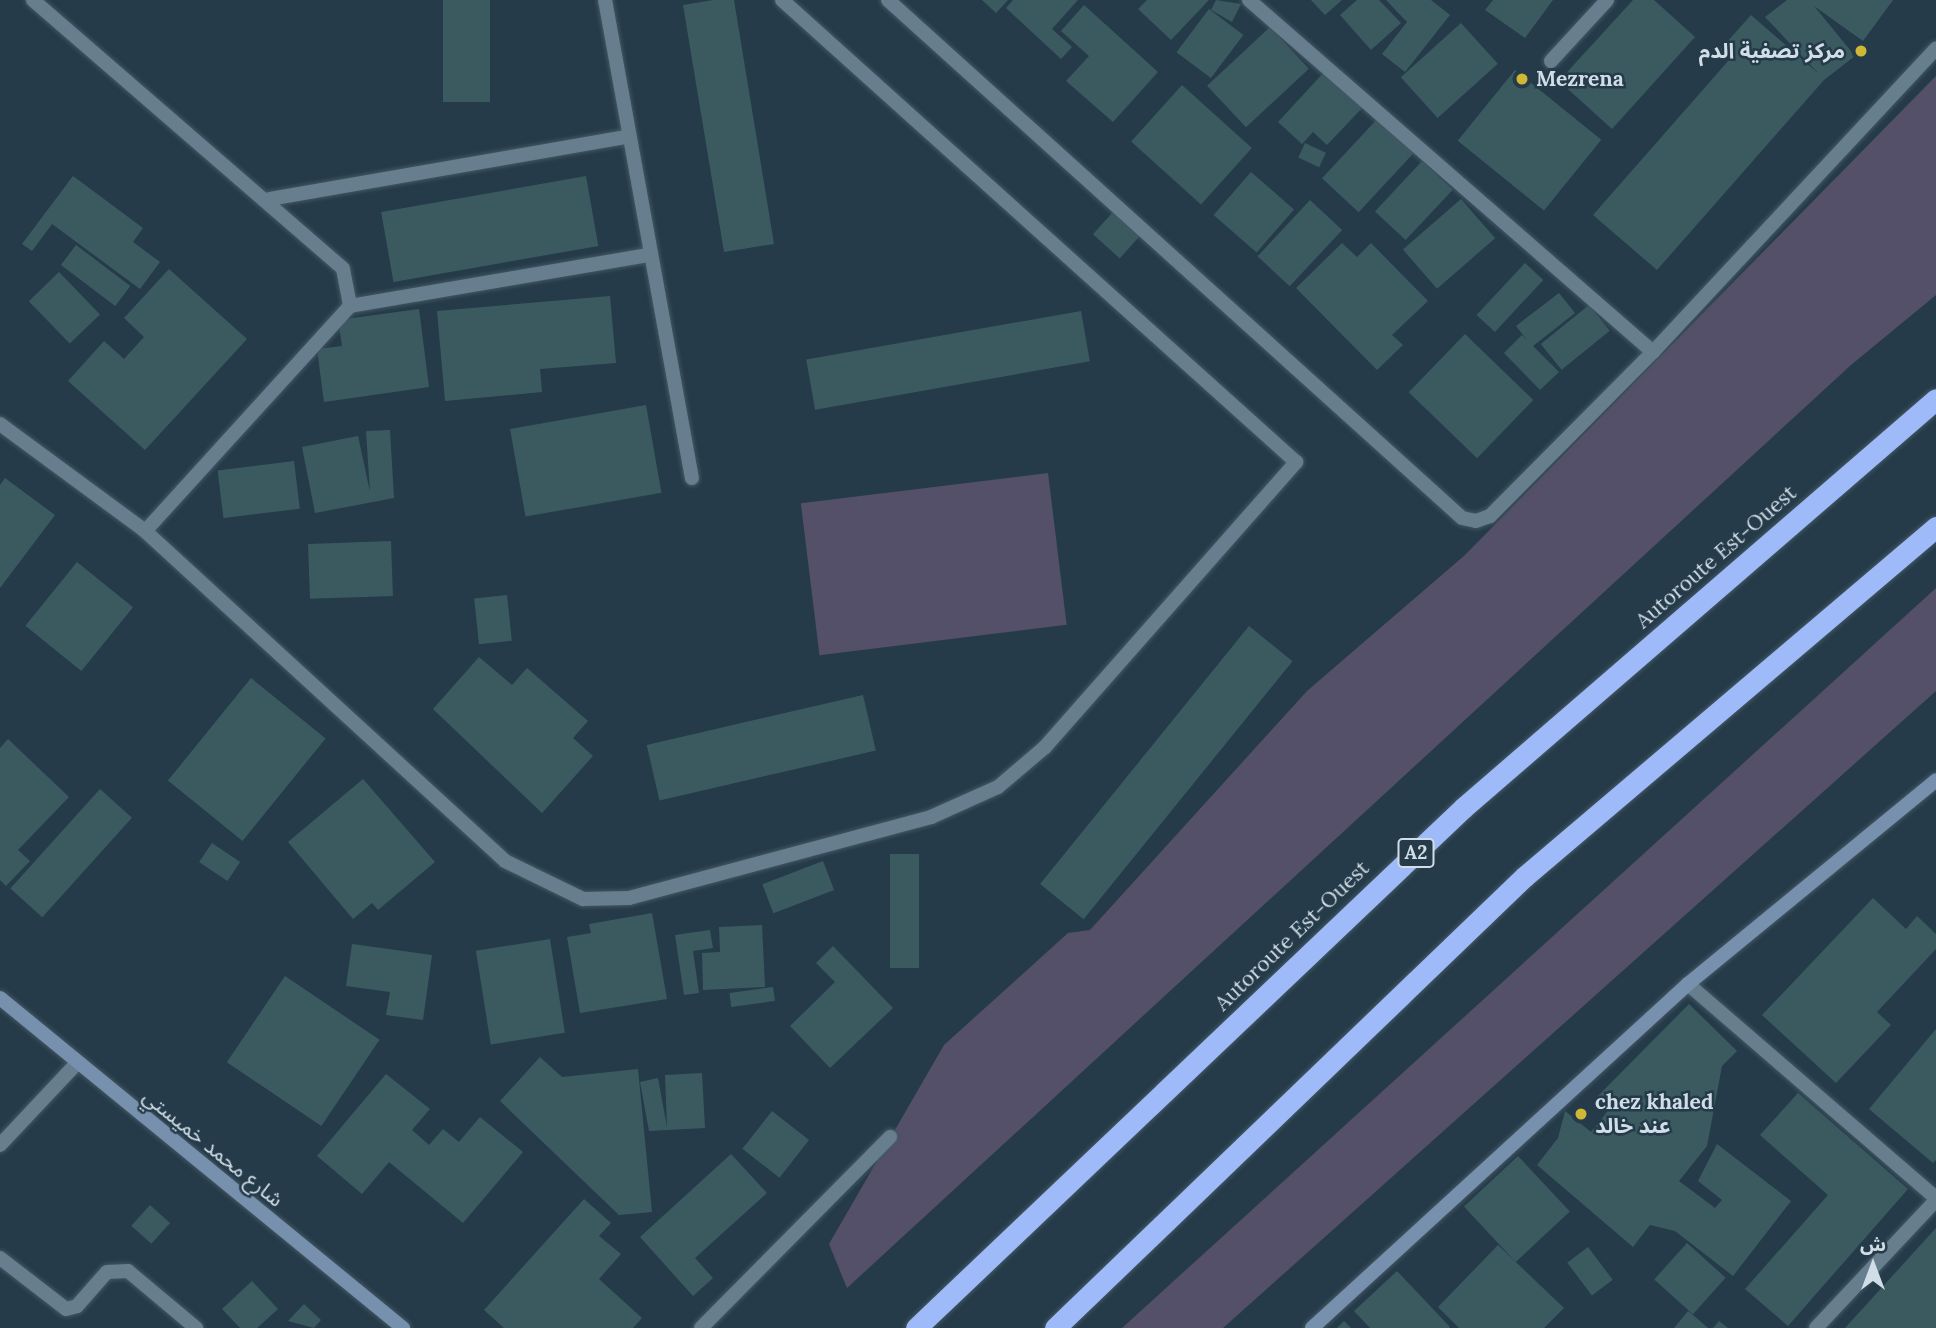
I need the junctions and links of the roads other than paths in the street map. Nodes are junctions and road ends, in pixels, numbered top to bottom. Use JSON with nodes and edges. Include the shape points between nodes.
{"nodes":[{"id":1,"x":33,"y":0,"type":"edge"},
{"id":2,"x":605,"y":0,"type":"edge"},
{"id":3,"x":782,"y":0,"type":"edge"},
{"id":4,"x":888,"y":0,"type":"edge"},
{"id":5,"x":1249,"y":0,"type":"edge"},
{"id":6,"x":1607,"y":0,"type":"edge"},
{"id":7,"x":1936,"y":49,"type":"edge"},
{"id":8,"x":1551,"y":61,"type":"dead end"},
{"id":9,"x":626,"y":137,"type":"junction"},
{"id":10,"x":270,"y":199,"type":"junction"},
{"id":11,"x":649,"y":255,"type":"junction"},
{"id":12,"x":350,"y":306,"type":"junction"},
{"id":13,"x":1653,"y":352,"type":"junction"},
{"id":14,"x":1936,"y":399,"type":"edge"},
{"id":15,"x":0,"y":424,"type":"edge"},
{"id":16,"x":692,"y":478,"type":"dead end"},
{"id":17,"x":1936,"y":527,"type":"edge"},
{"id":18,"x":145,"y":530,"type":"junction"},
{"id":19,"x":1936,"y":780,"type":"edge"},
{"id":20,"x":1688,"y":984,"type":"junction"},
{"id":21,"x":0,"y":998,"type":"edge"},
{"id":22,"x":76,"y":1064,"type":"junction"},
{"id":23,"x":890,"y":1137,"type":"dead end"},
{"id":24,"x":0,"y":1146,"type":"edge"},
{"id":25,"x":1936,"y":1199,"type":"edge"},
{"id":26,"x":0,"y":1258,"type":"edge"},
{"id":27,"x":196,"y":1328,"type":"edge"},
{"id":28,"x":403,"y":1328,"type":"edge"},
{"id":29,"x":701,"y":1328,"type":"edge"},
{"id":30,"x":916,"y":1328,"type":"edge"},
{"id":31,"x":1055,"y":1328,"type":"edge"},
{"id":32,"x":1312,"y":1328,"type":"edge"},
{"id":33,"x":1816,"y":1328,"type":"edge"}],
"edges":[{"from":1,"to":10,"type":"street"},
{"from":2,"to":9,"type":"street"},
{"from":3,"to":18,"type":"street","via":[[1296,462],[1045,747],[998,787],[931,817],[642,895],[583,899],[505,860]]},
{"from":4,"to":13,"type":"street","via":[[1462,518],[1490,516]]},
{"from":5,"to":13,"type":"street"},
{"from":6,"to":8,"type":"street"},
{"from":7,"to":13,"type":"street"},
{"from":9,"to":10,"type":"street"},
{"from":9,"to":11,"type":"street"},
{"from":10,"to":12,"type":"street","via":[[343,269]]},
{"from":11,"to":12,"type":"street"},
{"from":11,"to":16,"type":"street"},
{"from":12,"to":18,"type":"street"},
{"from":14,"to":30,"type":"highway","name":"Autoroute Est-Ouest","number":"A2","via":[[1463,808]]},
{"from":15,"to":18,"type":"street"},
{"from":17,"to":31,"type":"highway","via":[[1524,877]]},
{"from":19,"to":20,"type":"street"},
{"from":20,"to":25,"type":"street"},
{"from":20,"to":32,"type":"street"},
{"from":21,"to":22,"type":"street","name":"شارع محمد خميستي"},
{"from":22,"to":24,"type":"street"},
{"from":22,"to":28,"type":"street","name":"شارع محمد خميستي"},
{"from":23,"to":29,"type":"street"},
{"from":25,"to":33,"type":"street"},
{"from":26,"to":27,"type":"street","via":[[66,1309],[77,1306],[107,1272],[128,1271]]}]}
